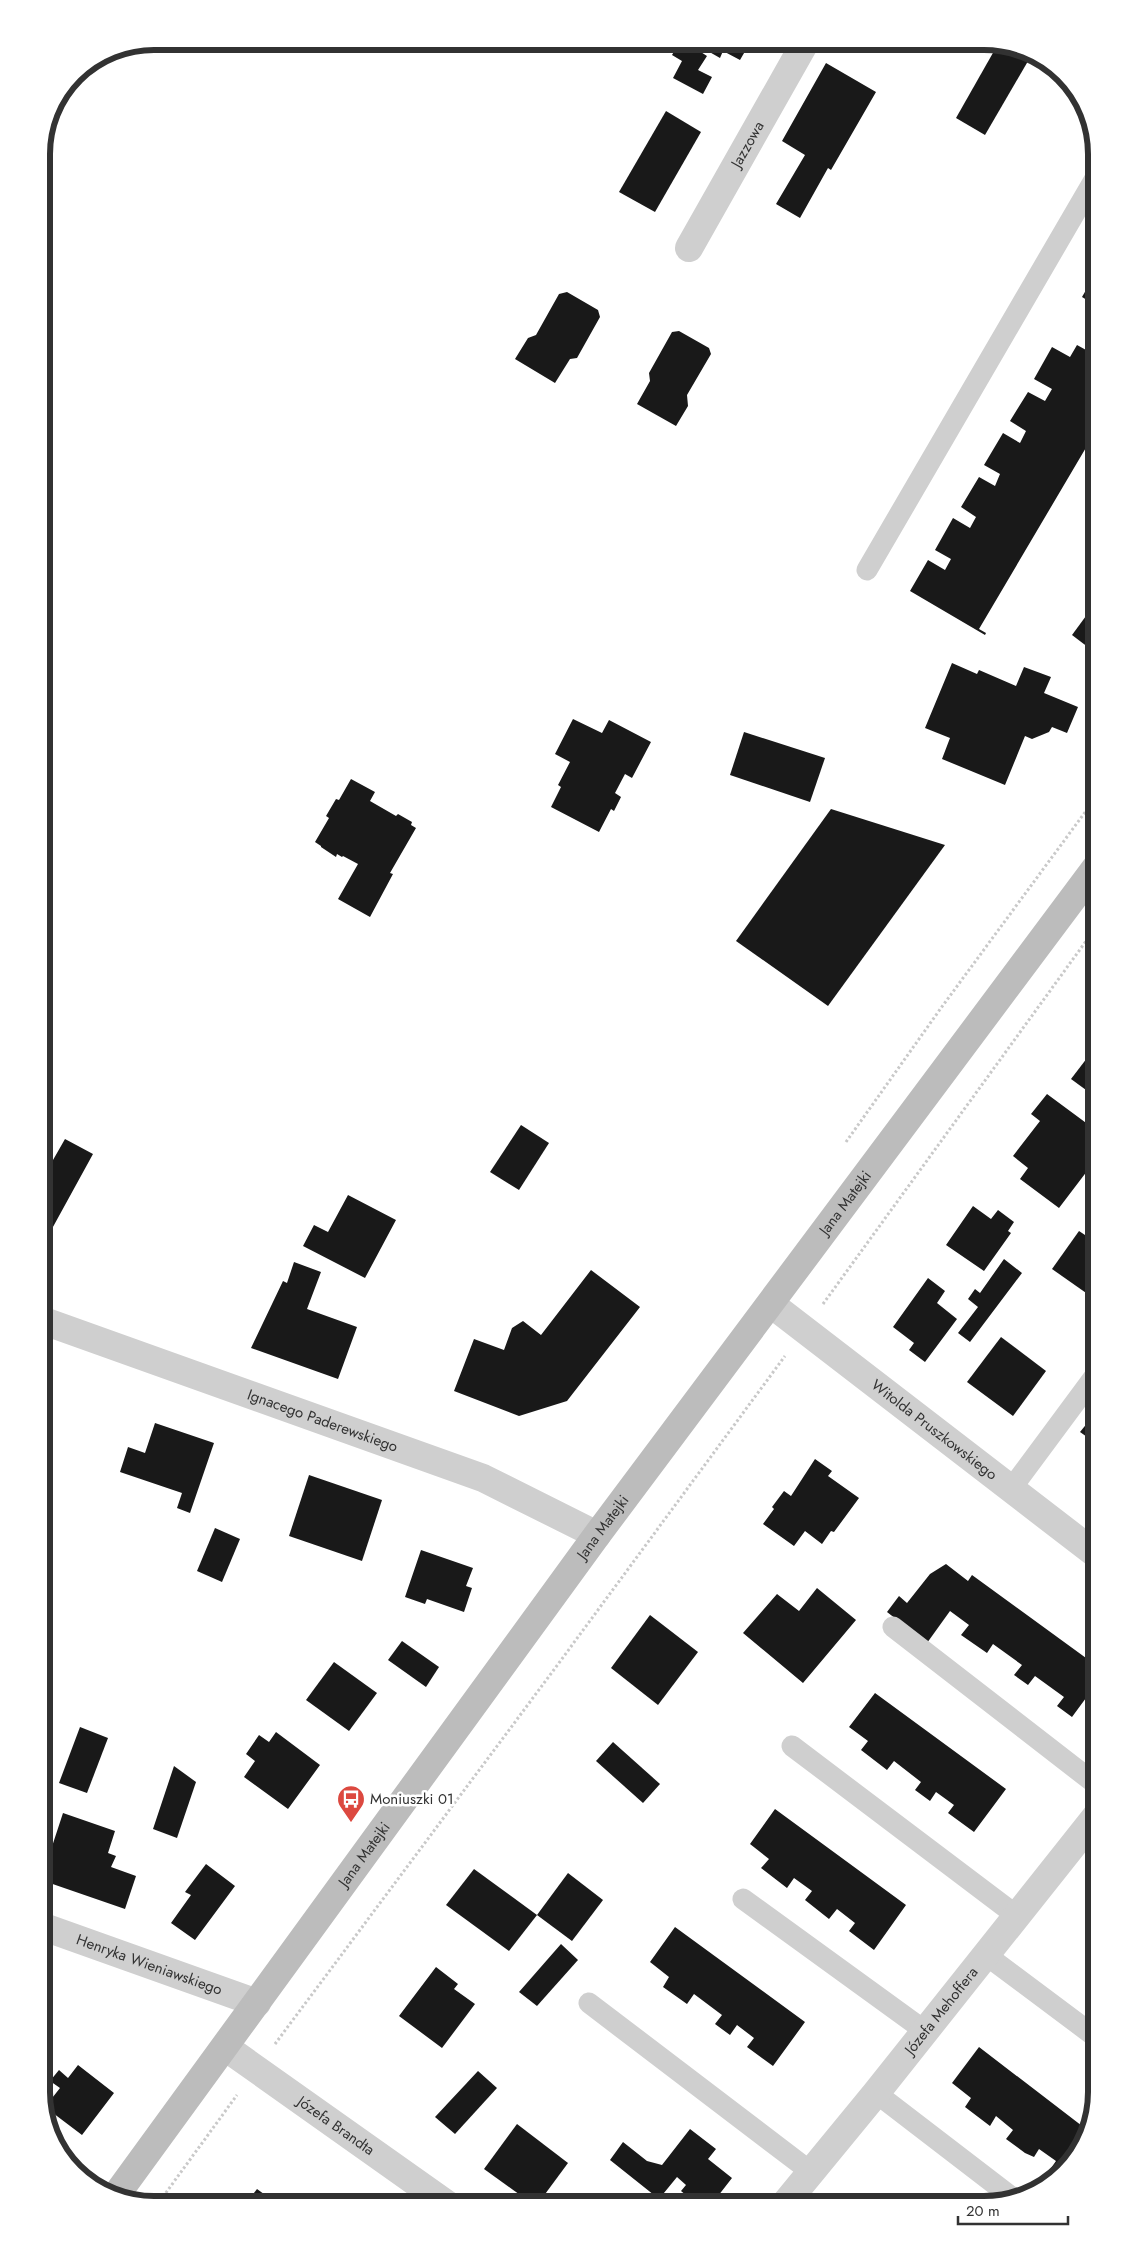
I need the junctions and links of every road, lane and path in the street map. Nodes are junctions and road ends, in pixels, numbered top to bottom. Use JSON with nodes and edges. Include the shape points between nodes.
{"nodes":[{"id":1,"x":801,"y":50,"type":"edge"},
{"id":2,"x":1088,"y":190,"type":"edge"},
{"id":3,"x":689,"y":248,"type":"dead end"},
{"id":4,"x":867,"y":570,"type":"dead end"},
{"id":5,"x":1088,"y":808,"type":"edge"},
{"id":6,"x":1088,"y":878,"type":"edge"},
{"id":7,"x":1088,"y":938,"type":"edge"},
{"id":8,"x":941,"y":1008,"type":"dead end"},
{"id":9,"x":771,"y":1304,"type":"junction"},
{"id":10,"x":50,"y":1323,"type":"edge"},
{"id":11,"x":804,"y":1330,"type":"junction"},
{"id":12,"x":1088,"y":1385,"type":"edge"},
{"id":13,"x":1011,"y":1489,"type":"junction"},
{"id":14,"x":597,"y":1535,"type":"junction"},
{"id":15,"x":1088,"y":1548,"type":"edge"},
{"id":16,"x":893,"y":1627,"type":"dead end"},
{"id":17,"x":792,"y":1746,"type":"dead end"},
{"id":18,"x":1088,"y":1778,"type":"edge"},
{"id":19,"x":1088,"y":1826,"type":"edge"},
{"id":20,"x":743,"y":1899,"type":"dead end"},
{"id":21,"x":1017,"y":1916,"type":"junction"},
{"id":22,"x":50,"y":1929,"type":"edge"},
{"id":23,"x":986,"y":1955,"type":"junction"},
{"id":24,"x":257,"y":2003,"type":"junction"},
{"id":25,"x":589,"y":2003,"type":"dead end"},
{"id":26,"x":925,"y":2031,"type":"junction"},
{"id":27,"x":1088,"y":2031,"type":"edge"},
{"id":28,"x":225,"y":2047,"type":"junction"},
{"id":29,"x":256,"y":2069,"type":"junction"},
{"id":30,"x":876,"y":2093,"type":"junction"},
{"id":31,"x":811,"y":2172,"type":"junction"},
{"id":32,"x":120,"y":2190,"type":"edge"},
{"id":33,"x":1007,"y":2193,"type":"edge"},
{"id":34,"x":163,"y":2196,"type":"edge"},
{"id":35,"x":435,"y":2196,"type":"edge"},
{"id":36,"x":791,"y":2196,"type":"edge"}],
"edges":[{"from":1,"to":3,"type":"street","name":"Jazzowa"},
{"from":2,"to":4,"type":"lane"},
{"from":5,"to":8,"type":"path"},
{"from":6,"to":9,"type":"street","name":"Jana Matejki"},
{"from":7,"to":11,"type":"path"},
{"from":9,"to":11,"type":"street","name":"Witolda Pruszkowskiego"},
{"from":9,"to":14,"type":"street","name":"Jana Matejki"},
{"from":10,"to":14,"type":"street","name":"Ignacego Paderewskiego","via":[[483,1478]]},
{"from":11,"to":13,"type":"street","name":"Witolda Pruszkowskiego"},
{"from":11,"to":29,"type":"path"},
{"from":12,"to":13,"type":"lane"},
{"from":13,"to":15,"type":"street","name":"Witolda Pruszkowskiego"},
{"from":14,"to":24,"type":"street","name":"Jana Matejki"},
{"from":16,"to":18,"type":"lane"},
{"from":17,"to":21,"type":"lane"},
{"from":19,"to":21,"type":"street","name":"Józefa Mehoffera"},
{"from":20,"to":26,"type":"lane"},
{"from":21,"to":23,"type":"street","name":"Józefa Mehoffera"},
{"from":22,"to":24,"type":"street","name":"Henryka Wieniawskiego"},
{"from":23,"to":26,"type":"street","name":"Józefa Mehoffera"},
{"from":23,"to":27,"type":"lane"},
{"from":24,"to":28,"type":"street","name":"Jana Matejki"},
{"from":25,"to":31,"type":"lane"},
{"from":26,"to":30,"type":"street","name":"Józefa Mehoffera"},
{"from":28,"to":29,"type":"street","name":"Józefa Brandta"},
{"from":28,"to":32,"type":"street","name":"Jana Matejki"},
{"from":29,"to":34,"type":"path"},
{"from":29,"to":35,"type":"street","name":"Józefa Brandta"},
{"from":30,"to":31,"type":"street","name":"Józefa Mehoffera"},
{"from":30,"to":33,"type":"lane"},
{"from":31,"to":36,"type":"street","name":"Józefa Mehoffera"}]}
